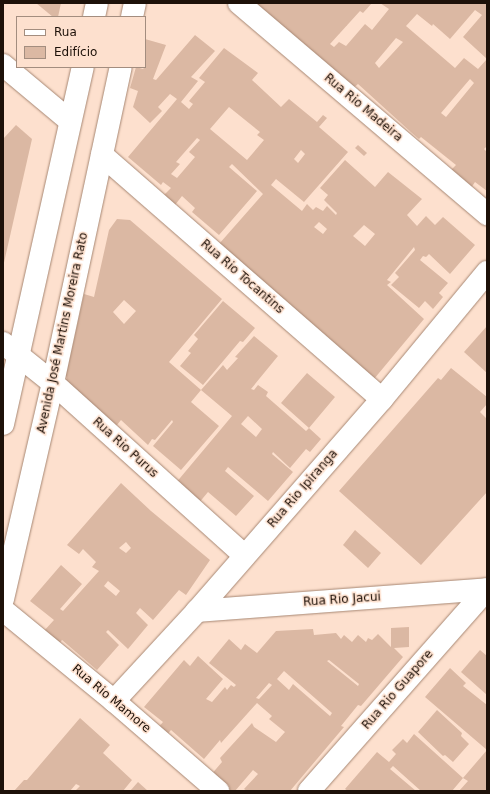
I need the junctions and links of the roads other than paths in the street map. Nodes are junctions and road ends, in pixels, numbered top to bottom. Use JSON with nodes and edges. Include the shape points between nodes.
{"nodes":[{"id":1,"x":97,"y":3,"type":"edge"},
{"id":2,"x":135,"y":3,"type":"edge"},
{"id":3,"x":239,"y":3,"type":"edge"},
{"id":4,"x":94,"y":16,"type":"edge"},
{"id":5,"x":132,"y":16,"type":"edge"},
{"id":6,"x":3,"y":65,"type":"edge"},
{"id":7,"x":83,"y":68,"type":"edge"},
{"id":8,"x":121,"y":68,"type":"edge"},
{"id":9,"x":70,"y":121,"type":"junction"},
{"id":10,"x":102,"y":155,"type":"junction"},
{"id":11,"x":487,"y":214,"type":"edge"},
{"id":12,"x":487,"y":272,"type":"edge"},
{"id":13,"x":11,"y":350,"type":"edge"},
{"id":14,"x":53,"y":383,"type":"junction"},
{"id":15,"x":382,"y":399,"type":"junction"},
{"id":16,"x":3,"y":424,"type":"edge"},
{"id":17,"x":244,"y":555,"type":"junction"},
{"id":18,"x":487,"y":589,"type":"edge"},
{"id":19,"x":3,"y":599,"type":"edge"},
{"id":20,"x":3,"y":610,"type":"edge"},
{"id":21,"x":197,"y":611,"type":"junction"},
{"id":22,"x":114,"y":701,"type":"junction"},
{"id":23,"x":218,"y":791,"type":"edge"},
{"id":24,"x":309,"y":791,"type":"edge"}],
"edges":[{"from":1,"to":4,"type":"street"},
{"from":2,"to":5,"type":"street"},
{"from":3,"to":11,"type":"street","name":"Rua Rio Madeira"},
{"from":6,"to":9,"type":"street"},
{"from":7,"to":9,"type":"street"},
{"from":8,"to":10,"type":"street","name":"Avenida José Martins Moreira Rato"},
{"from":9,"to":13,"type":"street"},
{"from":10,"to":14,"type":"street","name":"Avenida José Martins Moreira Rato"},
{"from":10,"to":15,"type":"street","name":"Rua Rio Tocantins"},
{"from":12,"to":15,"type":"street","name":"Rua Rio Ipiranga"},
{"from":13,"to":14,"type":"street","name":"Rua Rio Purus"},
{"from":13,"to":16,"type":"street"},
{"from":14,"to":17,"type":"street","name":"Rua Rio Purus"},
{"from":14,"to":19,"type":"street","name":"Avenida José Martins Moreira Rato"},
{"from":15,"to":17,"type":"street","name":"Rua Rio Ipiranga"},
{"from":17,"to":21,"type":"street","name":"Rua Rio Ipiranga"},
{"from":18,"to":21,"type":"street","name":"Rua Rio Jacui"},
{"from":18,"to":24,"type":"street","name":"Rua Rio Guapore"},
{"from":20,"to":22,"type":"street","name":"Rua Rio Mamore"},
{"from":21,"to":22,"type":"street","name":"Rua Rio Ipiranga"},
{"from":22,"to":23,"type":"street","name":"Rua Rio Mamore"}]}
